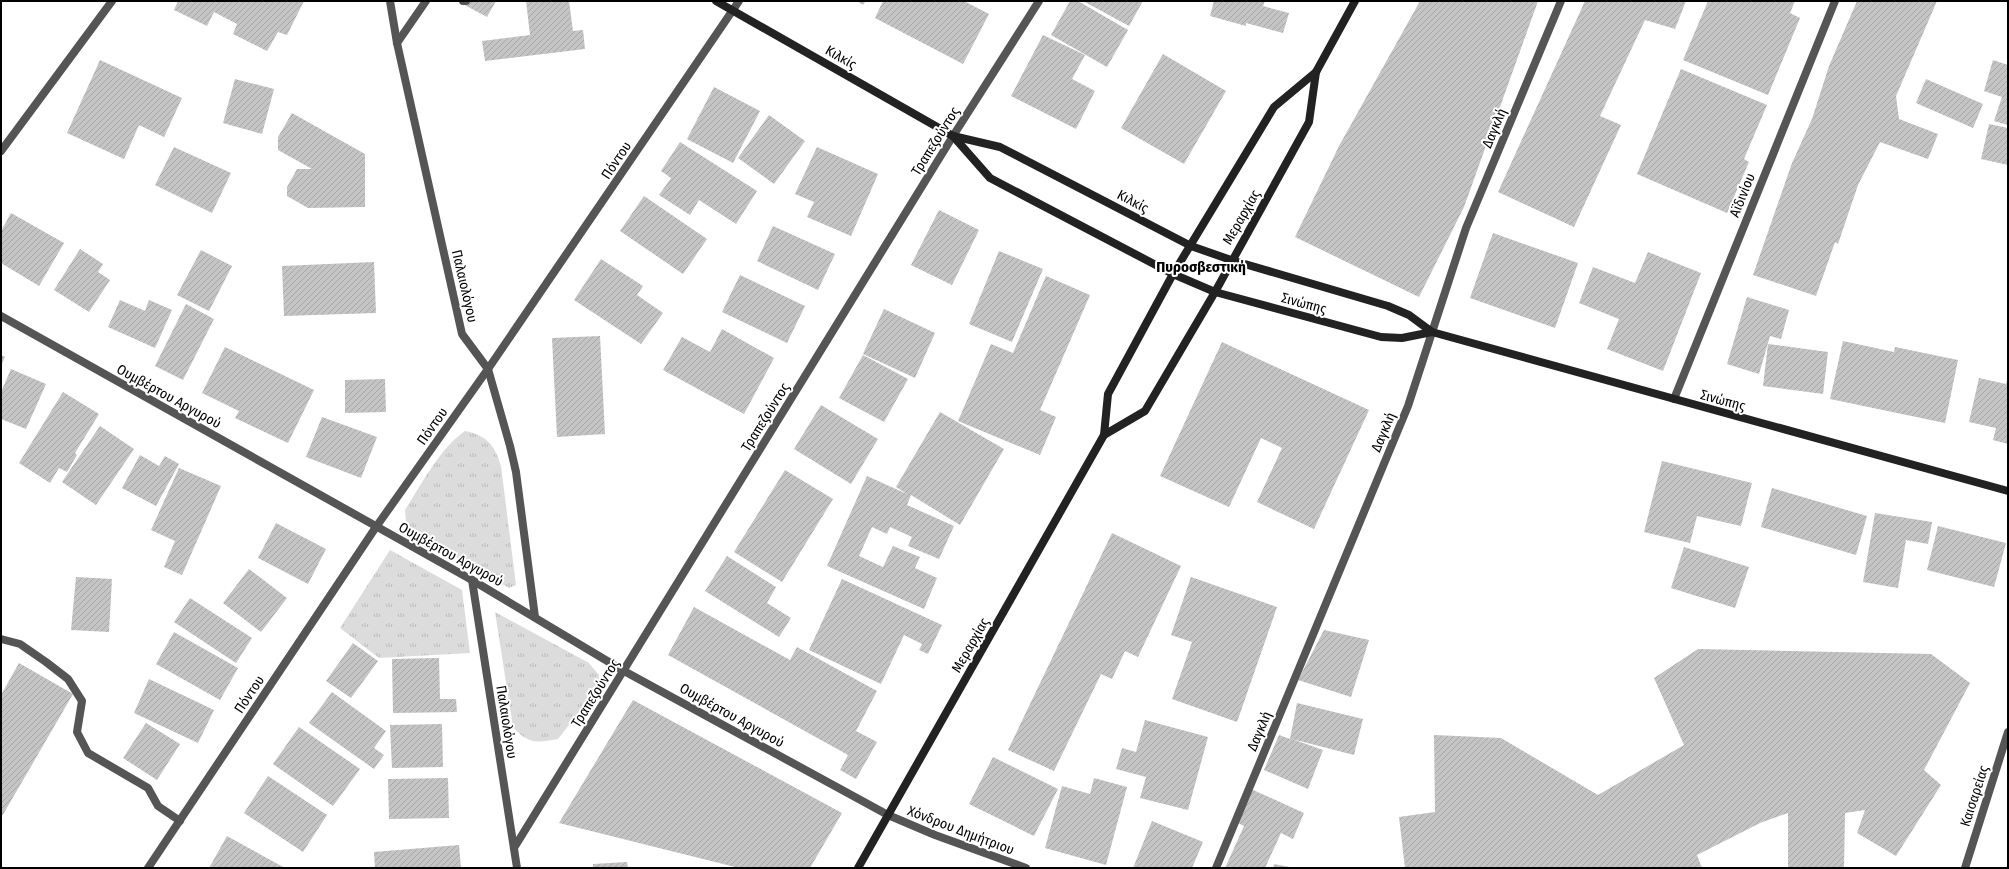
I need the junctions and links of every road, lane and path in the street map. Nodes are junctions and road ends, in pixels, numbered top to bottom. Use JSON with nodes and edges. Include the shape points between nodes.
{"nodes":[{"id":1,"x":112,"y":1,"type":"edge"},
{"id":2,"x":390,"y":1,"type":"edge"},
{"id":3,"x":426,"y":1,"type":"edge"},
{"id":4,"x":716,"y":1,"type":"edge"},
{"id":5,"x":739,"y":1,"type":"edge"},
{"id":6,"x":1039,"y":1,"type":"edge"},
{"id":7,"x":1355,"y":1,"type":"edge"},
{"id":8,"x":1561,"y":1,"type":"edge"},
{"id":9,"x":1835,"y":1,"type":"edge"},
{"id":10,"x":733,"y":11,"type":"junction"},
{"id":11,"x":397,"y":44,"type":"junction"},
{"id":12,"x":1316,"y":72,"type":"junction"},
{"id":13,"x":953,"y":136,"type":"junction"},
{"id":14,"x":1,"y":151,"type":"edge"},
{"id":15,"x":1191,"y":246,"type":"junction"},
{"id":16,"x":1231,"y":260,"type":"junction"},
{"id":17,"x":1173,"y":274,"type":"junction"},
{"id":18,"x":1215,"y":292,"type":"junction"},
{"id":19,"x":1,"y":316,"type":"edge"},
{"id":20,"x":1432,"y":332,"type":"junction"},
{"id":21,"x":488,"y":369,"type":"junction"},
{"id":22,"x":1674,"y":399,"type":"junction"},
{"id":23,"x":1104,"y":435,"type":"junction"},
{"id":24,"x":2008,"y":491,"type":"edge"},
{"id":25,"x":376,"y":527,"type":"junction"},
{"id":26,"x":472,"y":580,"type":"junction"},
{"id":27,"x":535,"y":617,"type":"junction"},
{"id":28,"x":1,"y":639,"type":"edge"},
{"id":29,"x":624,"y":670,"type":"junction"},
{"id":30,"x":2008,"y":732,"type":"edge"},
{"id":31,"x":888,"y":815,"type":"junction"},
{"id":32,"x":180,"y":821,"type":"junction"},
{"id":33,"x":514,"y":848,"type":"junction"},
{"id":34,"x":148,"y":868,"type":"edge"},
{"id":35,"x":517,"y":868,"type":"edge"},
{"id":36,"x":858,"y":868,"type":"edge"},
{"id":37,"x":1026,"y":868,"type":"edge"},
{"id":38,"x":1216,"y":868,"type":"edge"},
{"id":39,"x":1965,"y":868,"type":"edge"}],
"edges":[{"from":1,"to":14,"type":"street"},
{"from":2,"to":11,"type":"street","name":"Παλαιολόγου"},
{"from":3,"to":11,"type":"street"},
{"from":4,"to":10,"type":"main road","name":"Κιλκίς"},
{"from":5,"to":10,"type":"street","name":"Πόντου"},
{"from":6,"to":13,"type":"street","name":"Τραπεζούντος"},
{"from":7,"to":12,"type":"main road","name":"Μεραρχίας"},
{"from":8,"to":20,"type":"street","name":"Δαγκλή","via":[[1466,228]]},
{"from":9,"to":22,"type":"street","name":"Αϊδινίου"},
{"from":10,"to":13,"type":"main road","name":"Κιλκίς"},
{"from":10,"to":21,"type":"street","name":"Πόντου"},
{"from":11,"to":21,"type":"street","name":"Παλαιολόγου","via":[[462,334]]},
{"from":12,"to":15,"type":"main road","name":"Μεραρχίας","via":[[1274,108]]},
{"from":12,"to":16,"type":"main road","name":"Μεραρχίας","via":[[1309,122]]},
{"from":13,"to":15,"type":"main road","name":"Κιλκίς","via":[[1000,147]]},
{"from":13,"to":17,"type":"main road","name":"Κιλκίς","via":[[990,178]]},
{"from":13,"to":29,"type":"street","name":"Τραπεζούντος"},
{"from":15,"to":16,"type":"main road","name":"Σινώπης"},
{"from":15,"to":17,"type":"main road","name":"Μεραρχίας"},
{"from":16,"to":18,"type":"main road","name":"Μεραρχίας"},
{"from":16,"to":20,"type":"main road","name":"Σινώπης","via":[[1388,306],[1408,315]]},
{"from":17,"to":18,"type":"main road","name":"Σινώπης"},
{"from":17,"to":23,"type":"main road","name":"Μεραρχίας","via":[[1108,394]]},
{"from":18,"to":20,"type":"main road","name":"Σινώπης","via":[[1382,337],[1402,338]]},
{"from":18,"to":23,"type":"main road","name":"Μεραρχίας","via":[[1145,411]]},
{"from":19,"to":25,"type":"street","name":"Ουμβέρτου Αργυρού"},
{"from":20,"to":22,"type":"main road","name":"Σινώπης"},
{"from":20,"to":38,"type":"street","name":"Δαγκλή","via":[[1408,406]]},
{"from":21,"to":25,"type":"street","name":"Πόντου"},
{"from":21,"to":27,"type":"street","name":"Παλαιολόγου","via":[[516,472]]},
{"from":22,"to":24,"type":"main road","name":"Σινώπης"},
{"from":23,"to":31,"type":"main road","name":"Μεραρχίας"},
{"from":25,"to":26,"type":"street","name":"Ουμβέρτου Αργυρού"},
{"from":25,"to":32,"type":"street","name":"Πόντου"},
{"from":26,"to":27,"type":"street","name":"Ουμβέρτου Αργυρού"},
{"from":26,"to":33,"type":"street","name":"Παλαιολόγου"},
{"from":27,"to":29,"type":"street","name":"Ουμβέρτου Αργυρού"},
{"from":28,"to":32,"type":"street","via":[[20,644],[68,679],[82,701],[77,732],[88,753],[148,788],[158,806]]},
{"from":29,"to":31,"type":"street","name":"Ουμβέρτου Αργυρού"},
{"from":29,"to":33,"type":"street","name":"Τραπεζούντος"},
{"from":30,"to":39,"type":"street","name":"Καισαρείας"},
{"from":31,"to":36,"type":"main road","name":"Μεραρχίας"},
{"from":31,"to":37,"type":"street","name":"Χόνδρου Δημήτριου"},
{"from":32,"to":34,"type":"street","name":"Πόντου"},
{"from":33,"to":35,"type":"street","name":"Παλαιολόγου"}]}
